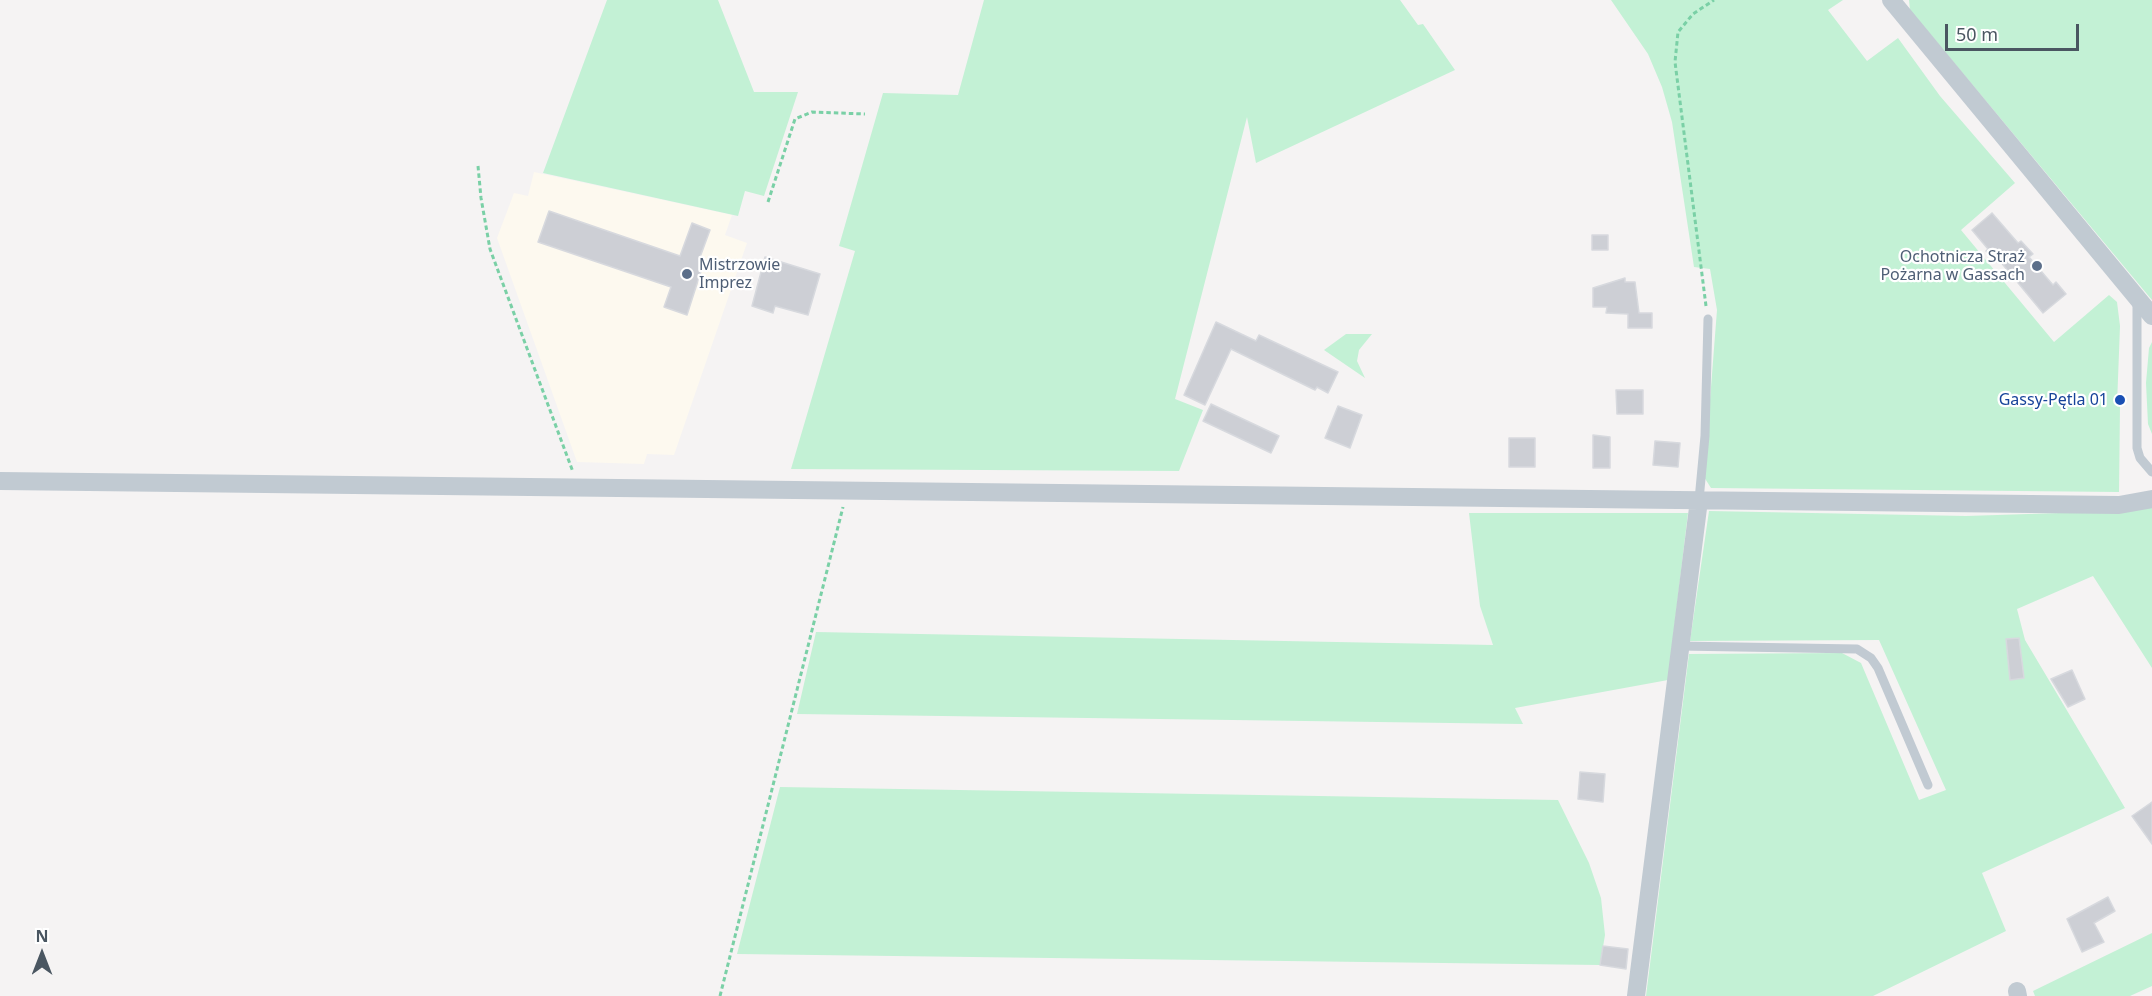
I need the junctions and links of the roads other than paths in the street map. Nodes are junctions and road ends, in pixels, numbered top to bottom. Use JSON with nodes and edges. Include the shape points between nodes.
{"nodes":[{"id":1,"x":1891,"y":0,"type":"edge"},
{"id":2,"x":2138,"y":298,"type":"junction"},
{"id":3,"x":2152,"y":316,"type":"edge"},
{"id":4,"x":1708,"y":319,"type":"road end"},
{"id":5,"x":2152,"y":472,"type":"edge"},
{"id":6,"x":0,"y":481,"type":"edge"},
{"id":7,"x":2152,"y":499,"type":"edge"},
{"id":8,"x":1699,"y":500,"type":"junction"},
{"id":9,"x":1679,"y":646,"type":"junction"},
{"id":10,"x":1928,"y":784,"type":"dead end"},
{"id":11,"x":1636,"y":996,"type":"edge"}],
"edges":[{"from":1,"to":2,"type":"street"},
{"from":2,"to":3,"type":"street"},
{"from":2,"to":5,"type":"lane","via":[[2137,448]]},
{"from":4,"to":8,"type":"lane"},
{"from":6,"to":8,"type":"street"},
{"from":7,"to":8,"type":"street","via":[[2119,505]]},
{"from":8,"to":9,"type":"street"},
{"from":9,"to":10,"type":"lane","via":[[1857,649],[1878,668]]},
{"from":9,"to":11,"type":"street"}]}
